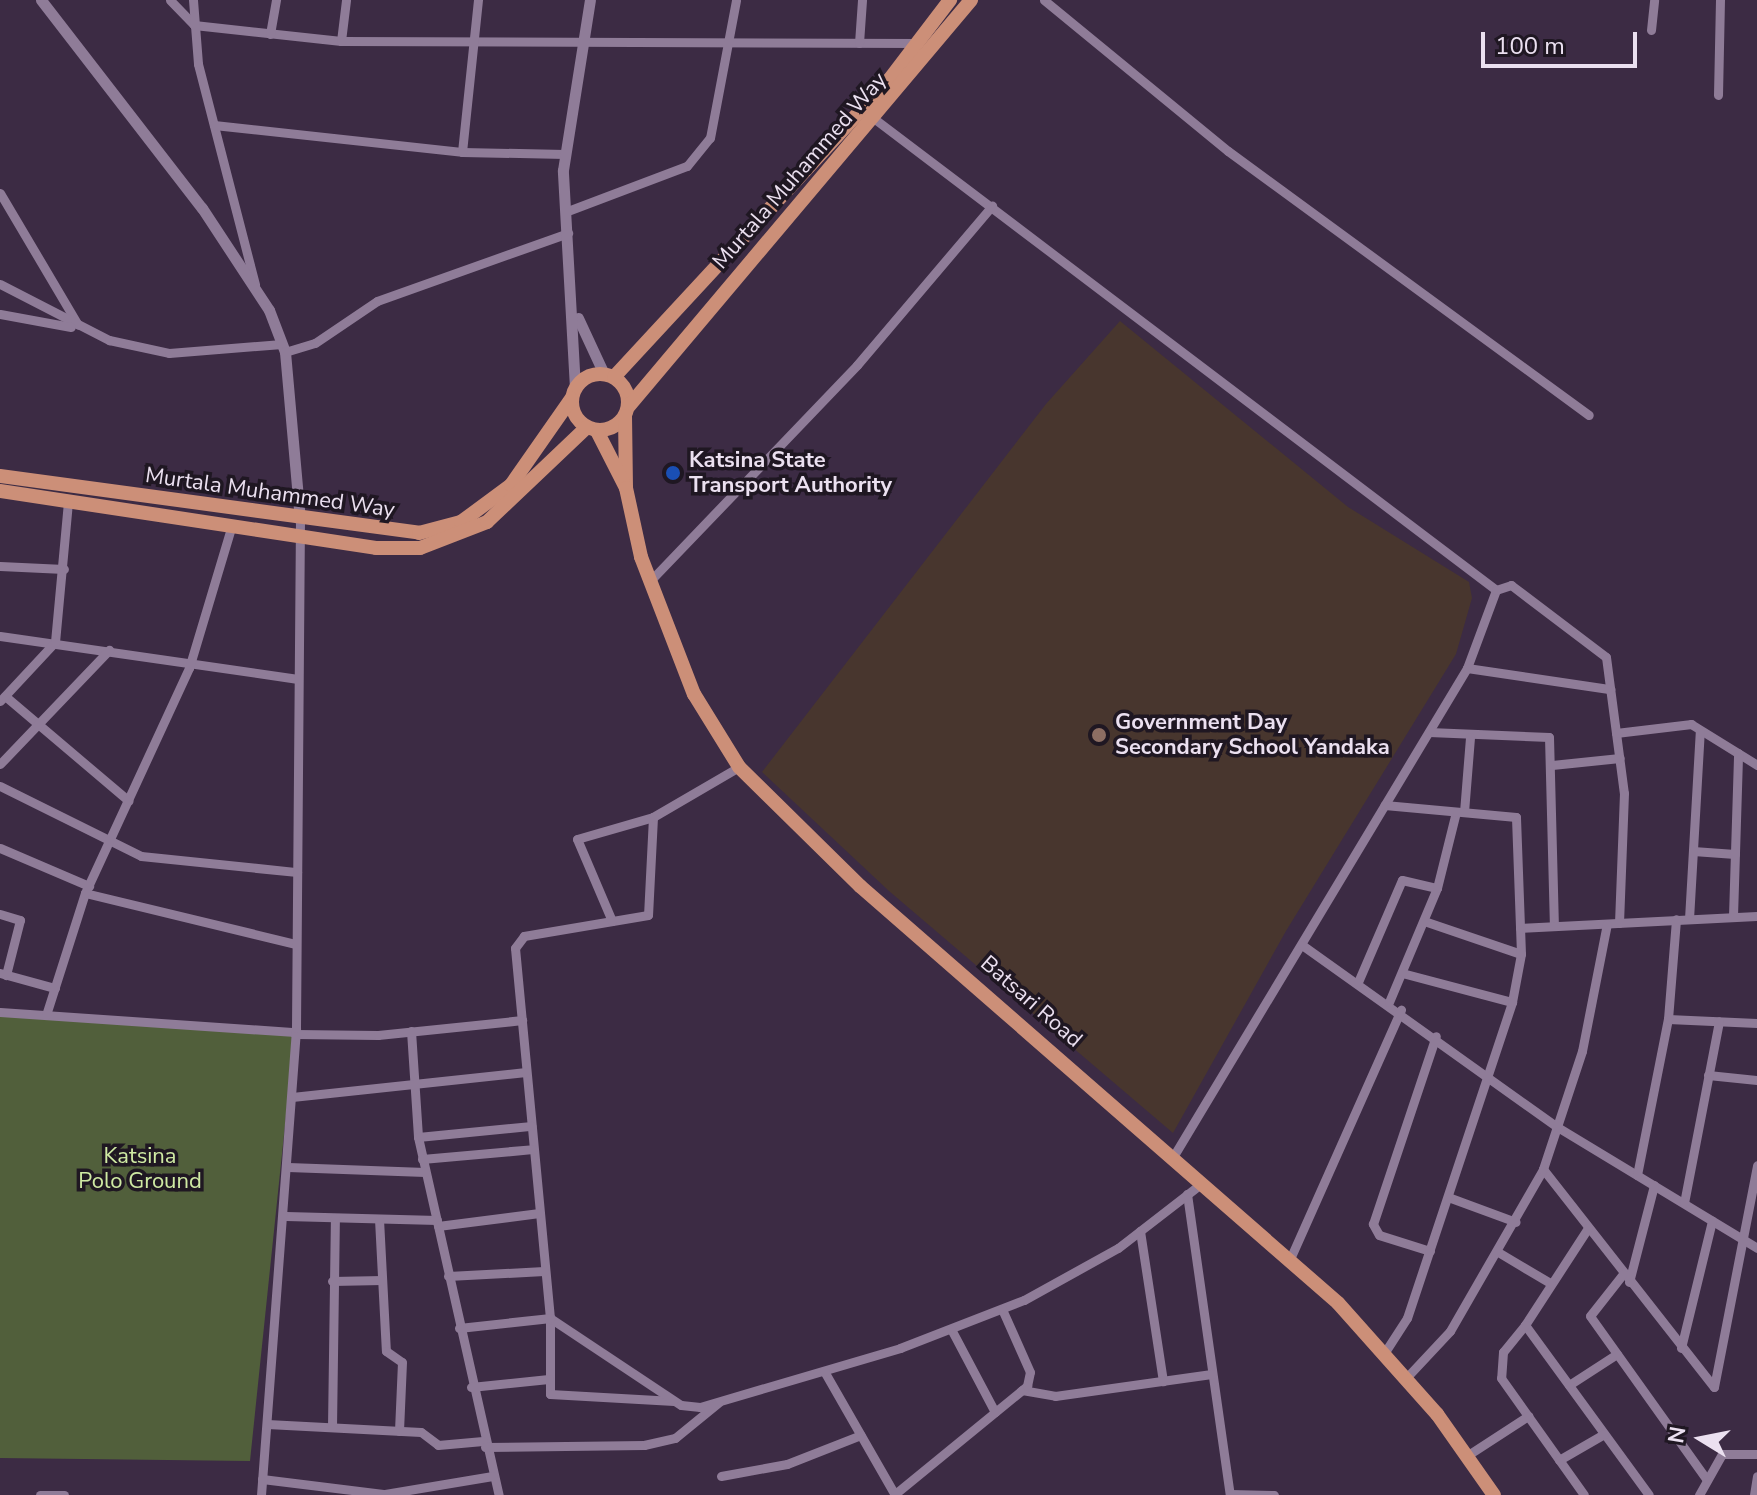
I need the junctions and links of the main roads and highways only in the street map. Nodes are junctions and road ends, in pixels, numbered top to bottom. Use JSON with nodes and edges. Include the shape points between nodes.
{"nodes":[{"id":1,"x":950,"y":0,"type":"edge"},
{"id":2,"x":971,"y":0,"type":"edge"},
{"id":3,"x":609,"y":375,"type":"junction"},
{"id":4,"x":573,"y":394,"type":"junction"},
{"id":5,"x":627,"y":411,"type":"junction"},
{"id":6,"x":591,"y":429,"type":"junction"},
{"id":7,"x":0,"y":476,"type":"edge"},
{"id":8,"x":626,"y":488,"type":"junction"},
{"id":9,"x":0,"y":491,"type":"edge"},
{"id":10,"x":1494,"y":1495,"type":"edge"}],
"edges":[{"from":1,"to":3,"type":"main road","name":"Murtala Muhammed Way","via":[[918,43]]},
{"from":2,"to":5,"type":"main road","name":"Murtala Muhammed Way","via":[[876,120]]},
{"from":3,"to":4,"type":"main road"},
{"from":3,"to":5,"type":"main road"},
{"from":4,"to":6,"type":"main road"},
{"from":4,"to":7,"type":"main road","name":"Murtala Muhammed Way","via":[[539,454],[461,522],[402,535]]},
{"from":5,"to":6,"type":"main road"},
{"from":5,"to":8,"type":"main road"},
{"from":6,"to":8,"type":"main road"},
{"from":6,"to":9,"type":"main road","via":[[508,506],[466,533],[399,549]]},
{"from":8,"to":10,"type":"main road","name":"Batsari Road","via":[[650,581],[694,694],[739,767],[860,886],[1290,1259],[1407,1377]]}]}
